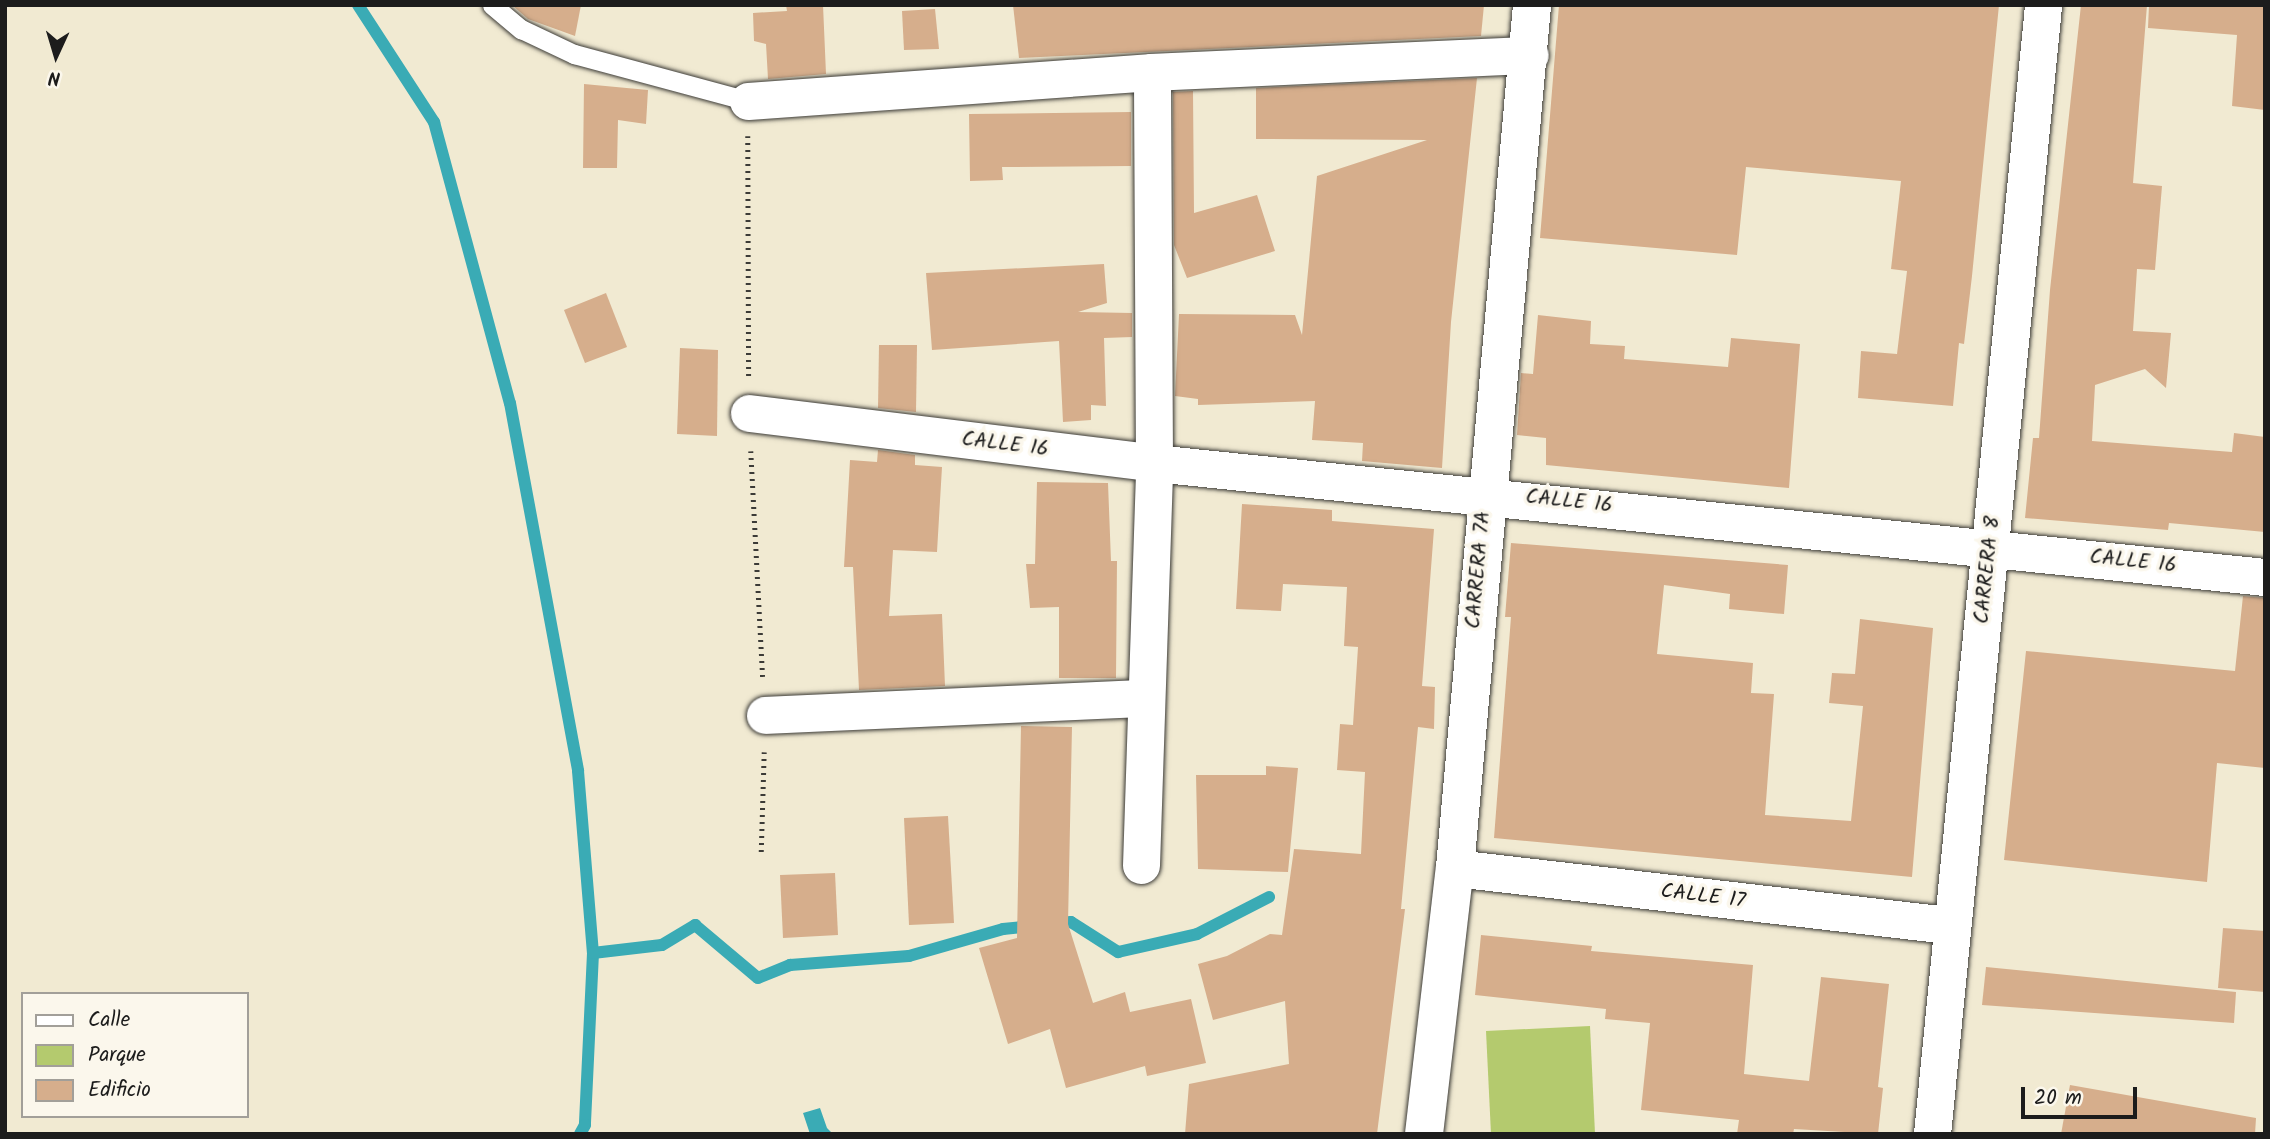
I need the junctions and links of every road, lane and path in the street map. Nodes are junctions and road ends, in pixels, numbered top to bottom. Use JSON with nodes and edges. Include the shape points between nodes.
{"nodes":[{"id":1,"x":492,"y":5,"type":"edge"},
{"id":2,"x":1532,"y":5,"type":"edge"},
{"id":3,"x":2043,"y":5,"type":"edge"},
{"id":4,"x":1530,"y":55,"type":"junction"},
{"id":5,"x":1152,"y":72,"type":"junction"},
{"id":6,"x":748,"y":101,"type":"junction"},
{"id":7,"x":749,"y":413,"type":"junction"},
{"id":8,"x":1154,"y":463,"type":"junction"},
{"id":9,"x":1485,"y":494,"type":"junction"},
{"id":10,"x":1991,"y":546,"type":"junction"},
{"id":11,"x":2265,"y":577,"type":"edge"},
{"id":12,"x":1145,"y":698,"type":"junction"},
{"id":13,"x":765,"y":715,"type":"junction"},
{"id":14,"x":761,"y":852,"type":"dead end"},
{"id":15,"x":1141,"y":865,"type":"dead end"},
{"id":16,"x":1455,"y":868,"type":"junction"},
{"id":17,"x":1951,"y":925,"type":"junction"},
{"id":18,"x":1424,"y":1134,"type":"edge"},
{"id":19,"x":1932,"y":1134,"type":"edge"}],
"edges":[{"from":1,"to":6,"type":"lane","via":[[521,29],[574,54]]},
{"from":2,"to":4,"type":"street","name":"CARRERA 7A"},
{"from":3,"to":10,"type":"street","name":"CARRERA 8"},
{"from":4,"to":5,"type":"street"},
{"from":4,"to":9,"type":"street","name":"CARRERA 7A"},
{"from":5,"to":6,"type":"street"},
{"from":5,"to":8,"type":"street"},
{"from":6,"to":7,"type":"path"},
{"from":7,"to":8,"type":"street","name":"CALLE 16"},
{"from":7,"to":13,"type":"path"},
{"from":8,"to":9,"type":"street","name":"CALLE 16"},
{"from":8,"to":12,"type":"street"},
{"from":9,"to":10,"type":"street","name":"CALLE 16"},
{"from":9,"to":16,"type":"street","name":"CARRERA 7A"},
{"from":10,"to":11,"type":"street","name":"CALLE 16"},
{"from":10,"to":17,"type":"street","name":"CARRERA 8"},
{"from":12,"to":13,"type":"street"},
{"from":12,"to":15,"type":"street"},
{"from":13,"to":14,"type":"path"},
{"from":16,"to":17,"type":"street","name":"CALLE 17"},
{"from":16,"to":18,"type":"street","name":"CARRERA 7A"},
{"from":17,"to":19,"type":"street","name":"CARRERA 8"}]}
